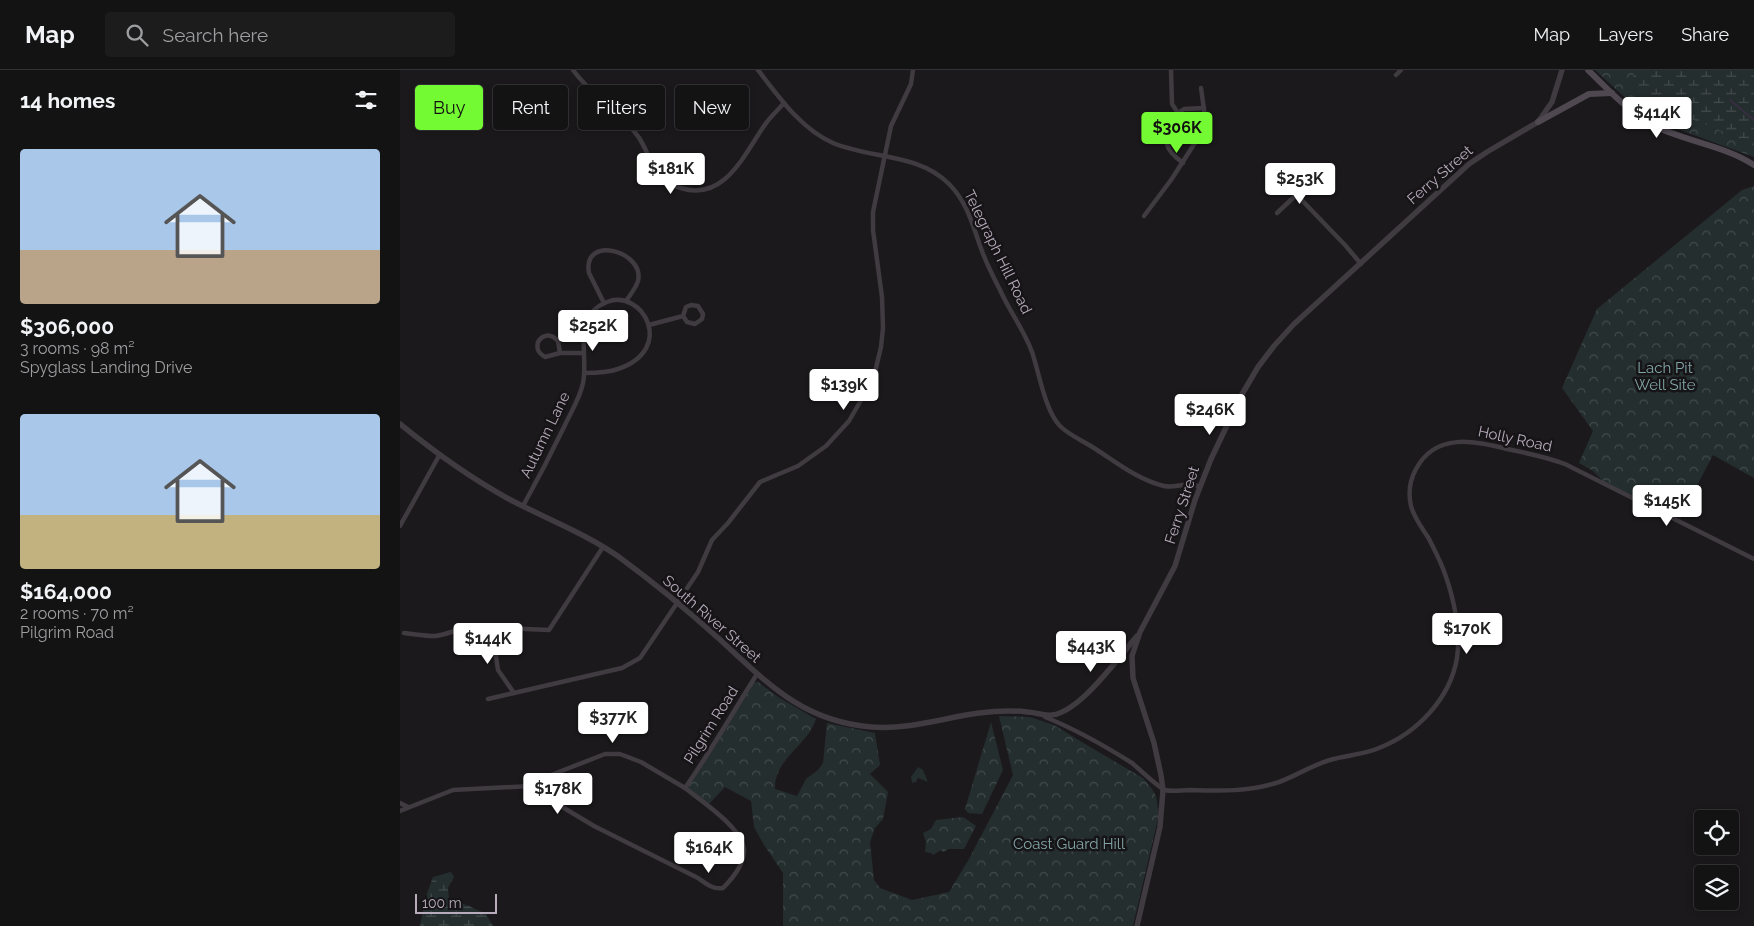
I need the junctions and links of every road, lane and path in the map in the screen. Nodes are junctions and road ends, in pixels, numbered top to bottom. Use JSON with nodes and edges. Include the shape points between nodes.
{"nodes":[{"id":1,"x":573,"y":70,"type":"edge"},
{"id":2,"x":758,"y":70,"type":"edge"},
{"id":3,"x":912,"y":70,"type":"edge"},
{"id":4,"x":1171,"y":70,"type":"edge"},
{"id":5,"x":1401,"y":70,"type":"edge"},
{"id":6,"x":1562,"y":70,"type":"edge"},
{"id":7,"x":1588,"y":70,"type":"edge"},
{"id":8,"x":1396,"y":75,"type":"dead end"},
{"id":9,"x":1201,"y":88,"type":"dead end"},
{"id":10,"x":1612,"y":93,"type":"junction"},
{"id":11,"x":784,"y":103,"type":"junction"},
{"id":12,"x":1204,"y":108,"type":"junction"},
{"id":13,"x":1178,"y":113,"type":"junction"},
{"id":14,"x":1538,"y":122,"type":"junction"},
{"id":15,"x":885,"y":157,"type":"junction"},
{"id":16,"x":1183,"y":162,"type":"junction"},
{"id":17,"x":1754,"y":165,"type":"edge"},
{"id":18,"x":1310,"y":182,"type":"dead end"},
{"id":19,"x":1292,"y":190,"type":"dead end"},
{"id":20,"x":1296,"y":195,"type":"junction"},
{"id":21,"x":1277,"y":214,"type":"dead end"},
{"id":22,"x":1144,"y":216,"type":"dead end"},
{"id":23,"x":1361,"y":264,"type":"junction"},
{"id":24,"x":626,"y":301,"type":"junction"},
{"id":25,"x":604,"y":303,"type":"junction"},
{"id":26,"x":683,"y":316,"type":"junction"},
{"id":27,"x":649,"y":325,"type":"junction"},
{"id":28,"x":560,"y":353,"type":"junction"},
{"id":29,"x":583,"y":354,"type":"junction"},
{"id":30,"x":584,"y":373,"type":"junction"},
{"id":31,"x":400,"y":424,"type":"edge"},
{"id":32,"x":440,"y":454,"type":"junction"},
{"id":33,"x":1200,"y":487,"type":"junction"},
{"id":34,"x":523,"y":506,"type":"junction"},
{"id":35,"x":400,"y":526,"type":"edge"},
{"id":36,"x":603,"y":548,"type":"junction"},
{"id":37,"x":1754,"y":559,"type":"edge"},
{"id":38,"x":676,"y":603,"type":"junction"},
{"id":39,"x":501,"y":628,"type":"junction"},
{"id":40,"x":1140,"y":632,"type":"junction"},
{"id":41,"x":404,"y":633,"type":"dead end"},
{"id":42,"x":757,"y":674,"type":"junction"},
{"id":43,"x":514,"y":693,"type":"junction"},
{"id":44,"x":488,"y":699,"type":"dead end"},
{"id":45,"x":1039,"y":714,"type":"junction"},
{"id":46,"x":529,"y":787,"type":"junction"},
{"id":47,"x":685,"y":788,"type":"junction"},
{"id":48,"x":1163,"y":790,"type":"junction"},
{"id":49,"x":400,"y":803,"type":"edge"},
{"id":50,"x":408,"y":807,"type":"junction"},
{"id":51,"x":400,"y":811,"type":"edge"},
{"id":52,"x":1137,"y":926,"type":"edge"}],
"edges":[{"from":1,"to":11,"type":"street","via":[[582,83],[638,136],[664,181],[690,191],[718,186],[731,174],[765,123]]},
{"from":2,"to":11,"type":"street","name":"Telegraph Hill Road"},
{"from":3,"to":15,"type":"street","via":[[912,84],[891,126]]},
{"from":4,"to":13,"type":"street","via":[[1172,104]]},
{"from":5,"to":8,"type":"street"},
{"from":6,"to":14,"type":"street","name":"Ferry Street","via":[[1552,102]]},
{"from":7,"to":10,"type":"main road"},
{"from":9,"to":12,"type":"street"},
{"from":10,"to":14,"type":"main road","via":[[1589,94]]},
{"from":10,"to":17,"type":"main road","via":[[1655,126],[1723,150]]},
{"from":11,"to":15,"type":"street","name":"Telegraph Hill Road","via":[[825,139]]},
{"from":12,"to":13,"type":"street","via":[[1184,109]]},
{"from":12,"to":16,"type":"street","via":[[1202,132]]},
{"from":13,"to":16,"type":"street","via":[[1166,146],[1170,154]]},
{"from":14,"to":23,"type":"street","name":"Ferry Street","via":[[1469,164]]},
{"from":15,"to":33,"type":"street","name":"Telegraph Hill Road","via":[[927,168],[957,192],[1002,294],[1027,341],[1052,414],[1060,426],[1156,484]]},
{"from":15,"to":38,"type":"street","via":[[872,220],[882,297],[883,337],[875,372],[849,421],[826,446],[798,466],[760,482],[712,540],[698,572]]},
{"from":16,"to":22,"type":"street"},
{"from":18,"to":20,"type":"street"},
{"from":19,"to":20,"type":"street"},
{"from":20,"to":21,"type":"street"},
{"from":20,"to":23,"type":"street"},
{"from":23,"to":33,"type":"street","name":"Ferry Street","via":[[1294,324],[1266,356],[1230,418]]},
{"from":24,"to":25,"type":"street"},
{"from":24,"to":25,"type":"street","via":[[637,284],[638,270],[622,254],[604,249],[591,258],[588,273]]},
{"from":24,"to":27,"type":"street","via":[[640,310]]},
{"from":25,"to":29,"type":"street","name":"Autumn Lane","via":[[588,320],[583,334]]},
{"from":26,"to":26,"type":"street","via":[[687,322],[695,324],[702,319],[698,306],[686,307]]},
{"from":26,"to":27,"type":"street"},
{"from":27,"to":30,"type":"street","via":[[650,342],[634,360],[612,371]]},
{"from":28,"to":28,"type":"street","via":[[555,337],[545,335],[538,342],[538,350],[545,357]]},
{"from":28,"to":29,"type":"street"},
{"from":29,"to":30,"type":"street","name":"Autumn Lane"},
{"from":30,"to":34,"type":"street","name":"Autumn Lane","via":[[581,391]]},
{"from":31,"to":32,"type":"street","name":"South River Street"},
{"from":32,"to":34,"type":"street","name":"South River Street"},
{"from":32,"to":35,"type":"street"},
{"from":33,"to":40,"type":"street","name":"Ferry Street","via":[[1176,566]]},
{"from":34,"to":36,"type":"street","name":"South River Street"},
{"from":36,"to":38,"type":"street","name":"South River Street"},
{"from":36,"to":39,"type":"street","via":[[548,630]]},
{"from":37,"to":48,"type":"street","name":"Holly Road","via":[[1546,457],[1464,441],[1441,446],[1419,462],[1413,474],[1409,498],[1446,576],[1455,614],[1458,650],[1447,686],[1423,721],[1391,743],[1360,754],[1335,758],[1266,786],[1226,791]]},
{"from":38,"to":42,"type":"street","name":"South River Street"},
{"from":38,"to":43,"type":"street","via":[[640,658],[631,664]]},
{"from":39,"to":41,"type":"street","via":[[465,628],[437,636]]},
{"from":39,"to":43,"type":"street","via":[[496,657],[498,670]]},
{"from":40,"to":45,"type":"street","name":"South River Street","via":[[1079,702],[1055,715]]},
{"from":40,"to":48,"type":"street","name":"Ferry Street","via":[[1132,656],[1133,678],[1154,742]]},
{"from":42,"to":45,"type":"street","name":"South River Street","via":[[803,708],[856,725],[901,727],[997,711]]},
{"from":42,"to":47,"type":"street","name":"Pilgrim Road"},
{"from":43,"to":44,"type":"street"},
{"from":45,"to":48,"type":"street","name":"South River Street","via":[[1132,764]]},
{"from":46,"to":47,"type":"street","via":[[590,758],[612,753],[641,762]]},
{"from":46,"to":47,"type":"street","via":[[595,826],[712,887],[723,888],[738,870],[744,846],[723,818]]},
{"from":46,"to":50,"type":"street","via":[[452,790]]},
{"from":48,"to":52,"type":"street","name":"Ferry Street","via":[[1160,827]]},
{"from":49,"to":50,"type":"street"},
{"from":50,"to":51,"type":"street"}]}
